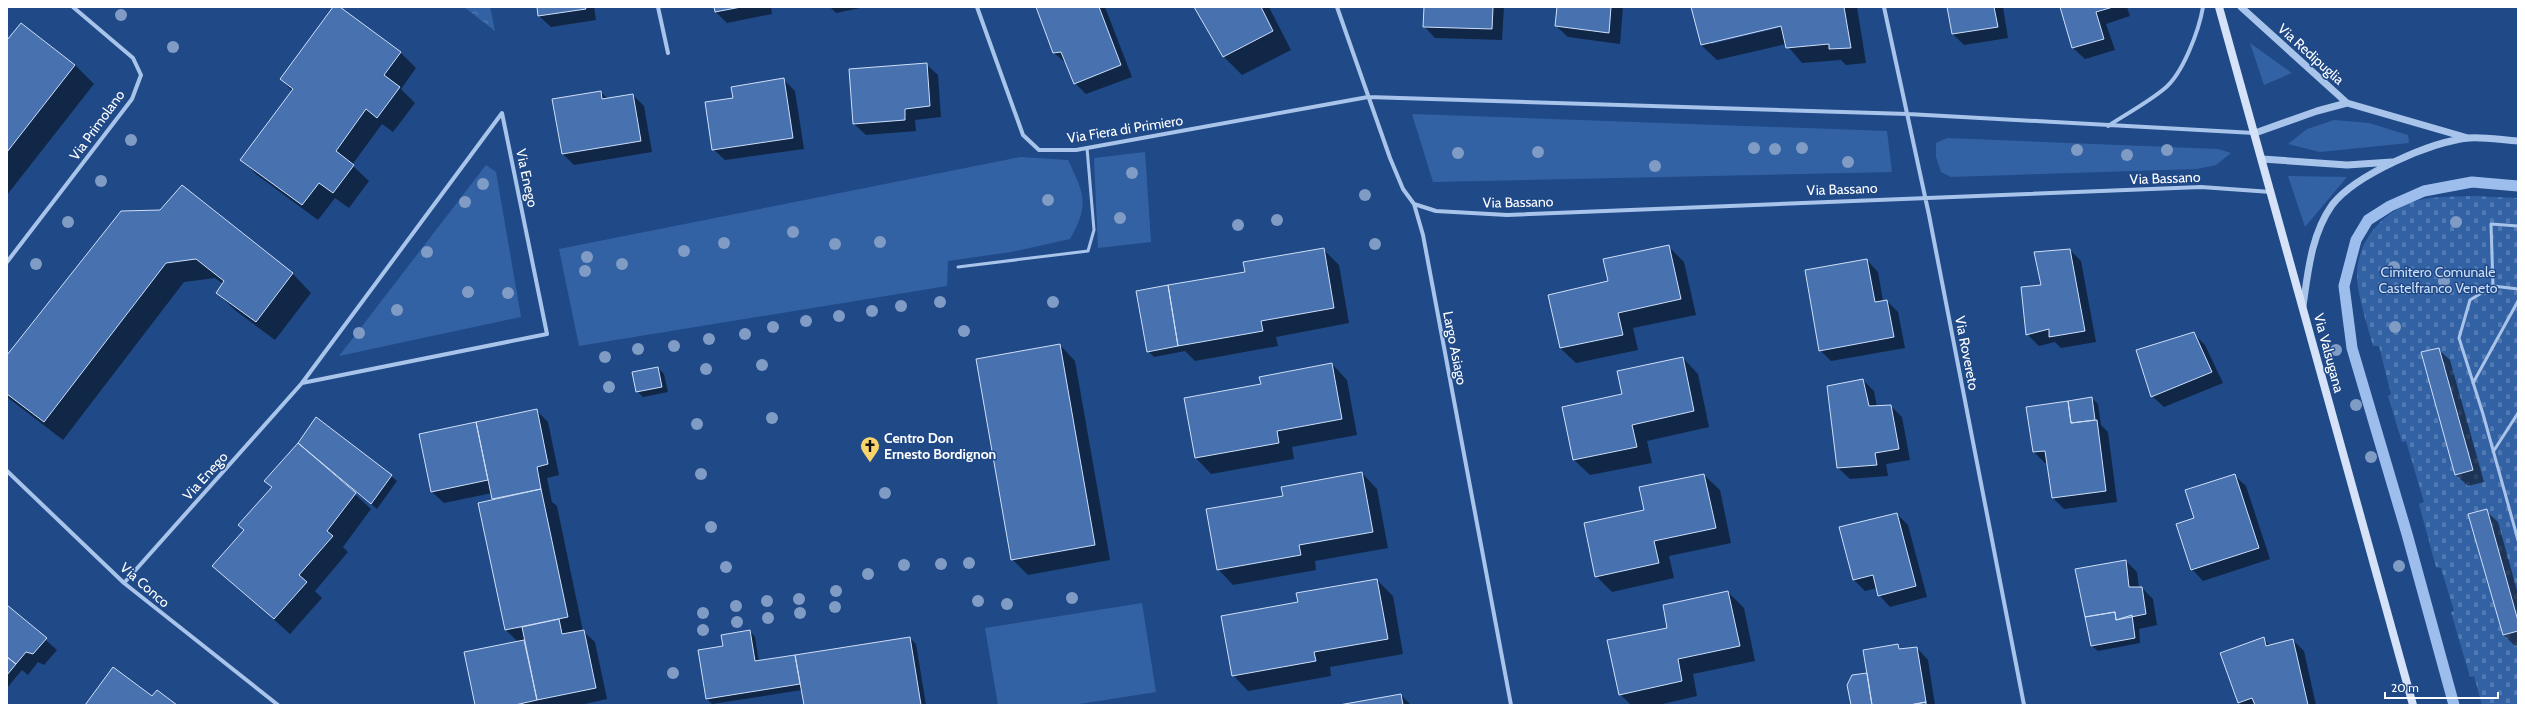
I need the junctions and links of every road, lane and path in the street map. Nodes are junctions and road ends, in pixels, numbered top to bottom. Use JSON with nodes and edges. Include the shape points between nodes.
{"nodes":[{"id":1,"x":73,"y":7,"type":"edge"},
{"id":2,"x":658,"y":7,"type":"edge"},
{"id":3,"x":977,"y":7,"type":"edge"},
{"id":4,"x":1337,"y":7,"type":"edge"},
{"id":5,"x":1884,"y":7,"type":"edge"},
{"id":6,"x":2203,"y":7,"type":"edge"},
{"id":7,"x":2219,"y":7,"type":"edge"},
{"id":8,"x":2242,"y":7,"type":"edge"},
{"id":9,"x":668,"y":53,"type":"dead end"},
{"id":10,"x":1368,"y":97,"type":"junction"},
{"id":11,"x":2347,"y":103,"type":"junction"},
{"id":12,"x":1908,"y":114,"type":"junction"},
{"id":13,"x":2107,"y":126,"type":"junction"},
{"id":14,"x":2255,"y":133,"type":"junction"},
{"id":15,"x":2468,"y":138,"type":"junction"},
{"id":16,"x":2518,"y":141,"type":"edge"},
{"id":17,"x":1086,"y":148,"type":"junction"},
{"id":18,"x":2262,"y":159,"type":"junction"},
{"id":19,"x":2394,"y":162,"type":"junction"},
{"id":20,"x":2271,"y":192,"type":"junction"},
{"id":21,"x":1925,"y":197,"type":"junction"},
{"id":22,"x":1414,"y":204,"type":"junction"},
{"id":23,"x":2518,"y":226,"type":"edge"},
{"id":24,"x":7,"y":262,"type":"edge"},
{"id":25,"x":958,"y":268,"type":"dead end"},
{"id":26,"x":2493,"y":286,"type":"junction"},
{"id":27,"x":2518,"y":289,"type":"edge"},
{"id":28,"x":2518,"y":301,"type":"edge"},
{"id":29,"x":2303,"y":307,"type":"junction"},
{"id":30,"x":302,"y":383,"type":"junction"},
{"id":31,"x":2473,"y":383,"type":"junction"},
{"id":32,"x":2518,"y":413,"type":"edge"},
{"id":33,"x":2493,"y":452,"type":"junction"},
{"id":34,"x":7,"y":471,"type":"edge"},
{"id":35,"x":2518,"y":540,"type":"edge"},
{"id":36,"x":124,"y":583,"type":"junction"},
{"id":37,"x":278,"y":705,"type":"edge"},
{"id":38,"x":1511,"y":705,"type":"edge"},
{"id":39,"x":2024,"y":705,"type":"edge"},
{"id":40,"x":2413,"y":705,"type":"edge"}],
"edges":[{"from":1,"to":24,"type":"street","name":"Via Primolano","via":[[133,58],[141,75],[132,99]]},
{"from":2,"to":9,"type":"street"},
{"from":3,"to":17,"type":"street","name":"Via Fiera di Primiero","via":[[1023,135],[1039,150]]},
{"from":4,"to":10,"type":"street","name":"Largo Asiago"},
{"from":5,"to":12,"type":"street","name":"Via Rovereto"},
{"from":6,"to":13,"type":"street","via":[[2199,27],[2183,63],[2166,89]]},
{"from":7,"to":14,"type":"main road","name":"Via Valsugana"},
{"from":8,"to":11,"type":"street","name":"Via Redipuglia"},
{"from":10,"to":12,"type":"street"},
{"from":10,"to":17,"type":"street","name":"Via Fiera di Primiero"},
{"from":10,"to":22,"type":"street","name":"Largo Asiago","via":[[1403,189]]},
{"from":11,"to":14,"type":"street","name":"Via Redipuglia"},
{"from":11,"to":15,"type":"street","name":"Via Redipuglia"},
{"from":12,"to":13,"type":"street"},
{"from":12,"to":21,"type":"street","name":"Via Rovereto"},
{"from":13,"to":14,"type":"street"},
{"from":14,"to":18,"type":"main road","name":"Via Valsugana"},
{"from":15,"to":16,"type":"street","name":"Via Redipuglia"},
{"from":15,"to":19,"type":"street","name":"Via Redipuglia","via":[[2426,148]]},
{"from":17,"to":25,"type":"lane","via":[[1094,230],[1088,251]]},
{"from":18,"to":19,"type":"street","name":"Via Redipuglia","via":[[2347,165]]},
{"from":18,"to":20,"type":"main road","name":"Via Valsugana"},
{"from":19,"to":29,"type":"street","name":"Via Redipuglia","via":[[2363,179],[2333,205],[2310,251]]},
{"from":20,"to":21,"type":"street","name":"Via Bassano","via":[[2201,187]]},
{"from":20,"to":29,"type":"main road","name":"Via Valsugana"},
{"from":21,"to":22,"type":"street","name":"Via Bassano","via":[[1507,215],[1442,212]]},
{"from":21,"to":39,"type":"street","name":"Via Rovereto"},
{"from":22,"to":38,"type":"street","name":"Largo Asiago","via":[[1423,235]]},
{"from":23,"to":26,"type":"lane","via":[[2491,224]]},
{"from":26,"to":27,"type":"lane"},
{"from":26,"to":31,"type":"lane","via":[[2470,300],[2459,338]]},
{"from":28,"to":31,"type":"lane"},
{"from":29,"to":40,"type":"main road","name":"Via Valsugana"},
{"from":30,"to":30,"type":"street","name":"Via Enego","via":[[325,351],[502,112],[547,334]]},
{"from":30,"to":36,"type":"street","name":"Via Enego"},
{"from":31,"to":33,"type":"lane"},
{"from":32,"to":33,"type":"lane"},
{"from":33,"to":35,"type":"lane"},
{"from":34,"to":36,"type":"street","name":"Via Conco"},
{"from":36,"to":37,"type":"street","name":"Via Conco"}]}
